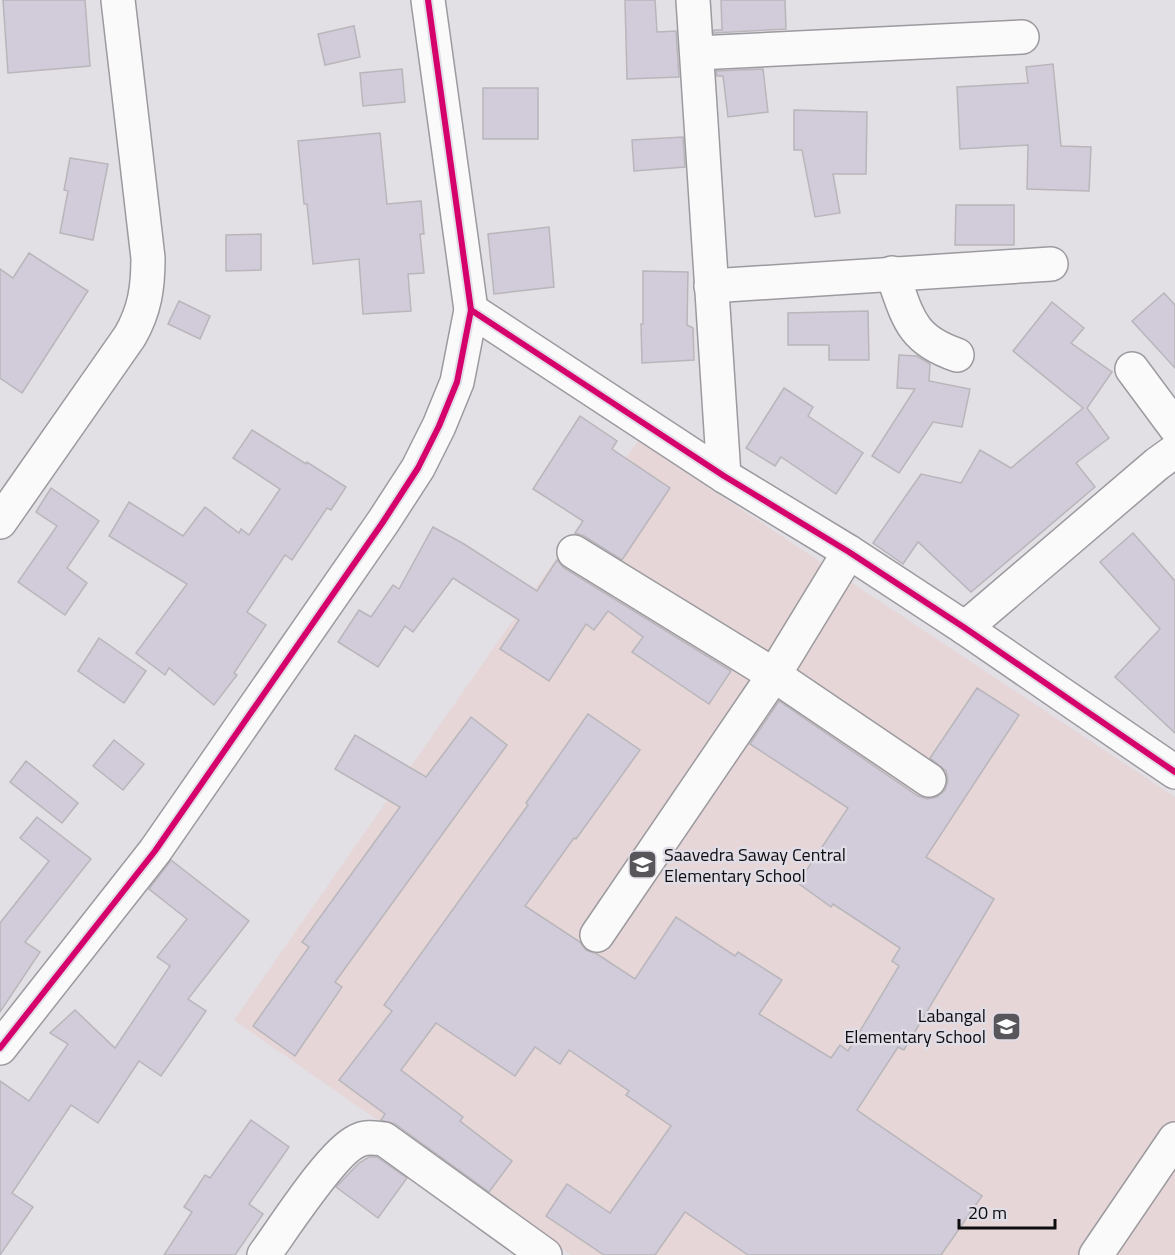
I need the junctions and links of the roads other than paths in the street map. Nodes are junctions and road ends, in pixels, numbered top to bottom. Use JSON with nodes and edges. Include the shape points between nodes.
{"nodes":[{"id":1,"x":118,"y":0,"type":"edge"},
{"id":2,"x":428,"y":0,"type":"edge"},
{"id":3,"x":693,"y":0,"type":"edge"},
{"id":4,"x":1022,"y":37,"type":"dead end"},
{"id":5,"x":697,"y":53,"type":"junction"},
{"id":6,"x":1051,"y":264,"type":"dead end"},
{"id":7,"x":892,"y":273,"type":"junction"},
{"id":8,"x":711,"y":286,"type":"junction"},
{"id":9,"x":471,"y":310,"type":"junction"},
{"id":10,"x":957,"y":355,"type":"dead end"},
{"id":11,"x":1132,"y":369,"type":"dead end"},
{"id":12,"x":1175,"y":427,"type":"edge"},
{"id":13,"x":1175,"y":451,"type":"edge"},
{"id":14,"x":724,"y":476,"type":"junction"},
{"id":15,"x":0,"y":522,"type":"edge"},
{"id":16,"x":574,"y":552,"type":"dead end"},
{"id":17,"x":849,"y":552,"type":"junction"},
{"id":18,"x":965,"y":628,"type":"junction"},
{"id":19,"x":774,"y":675,"type":"junction"},
{"id":20,"x":1175,"y":772,"type":"edge"},
{"id":21,"x":929,"y":780,"type":"dead end"},
{"id":22,"x":597,"y":936,"type":"dead end"},
{"id":23,"x":0,"y":1048,"type":"edge"},
{"id":24,"x":1175,"y":1139,"type":"edge"},
{"id":25,"x":508,"y":1245,"type":"edge"},
{"id":26,"x":264,"y":1255,"type":"edge"},
{"id":27,"x":545,"y":1255,"type":"edge"},
{"id":28,"x":1096,"y":1255,"type":"edge"}],
"edges":[{"from":1,"to":15,"type":"street","via":[[148,258],[145,302],[130,336]]},
{"from":2,"to":9,"type":"street"},
{"from":3,"to":5,"type":"street"},
{"from":4,"to":5,"type":"street"},
{"from":5,"to":8,"type":"street"},
{"from":6,"to":7,"type":"street"},
{"from":7,"to":8,"type":"street"},
{"from":7,"to":10,"type":"street","via":[[917,332],[936,348]]},
{"from":8,"to":14,"type":"street"},
{"from":9,"to":14,"type":"street"},
{"from":9,"to":23,"type":"street","via":[[457,382],[418,468],[154,850]]},
{"from":11,"to":12,"type":"street"},
{"from":13,"to":18,"type":"street"},
{"from":14,"to":17,"type":"street"},
{"from":16,"to":19,"type":"street"},
{"from":17,"to":18,"type":"street"},
{"from":17,"to":19,"type":"street"},
{"from":18,"to":20,"type":"street"},
{"from":19,"to":21,"type":"street"},
{"from":19,"to":22,"type":"street"},
{"from":24,"to":28,"type":"street"},
{"from":25,"to":26,"type":"street","via":[[384,1138],[369,1137],[344,1150]]},
{"from":25,"to":27,"type":"street"}]}
